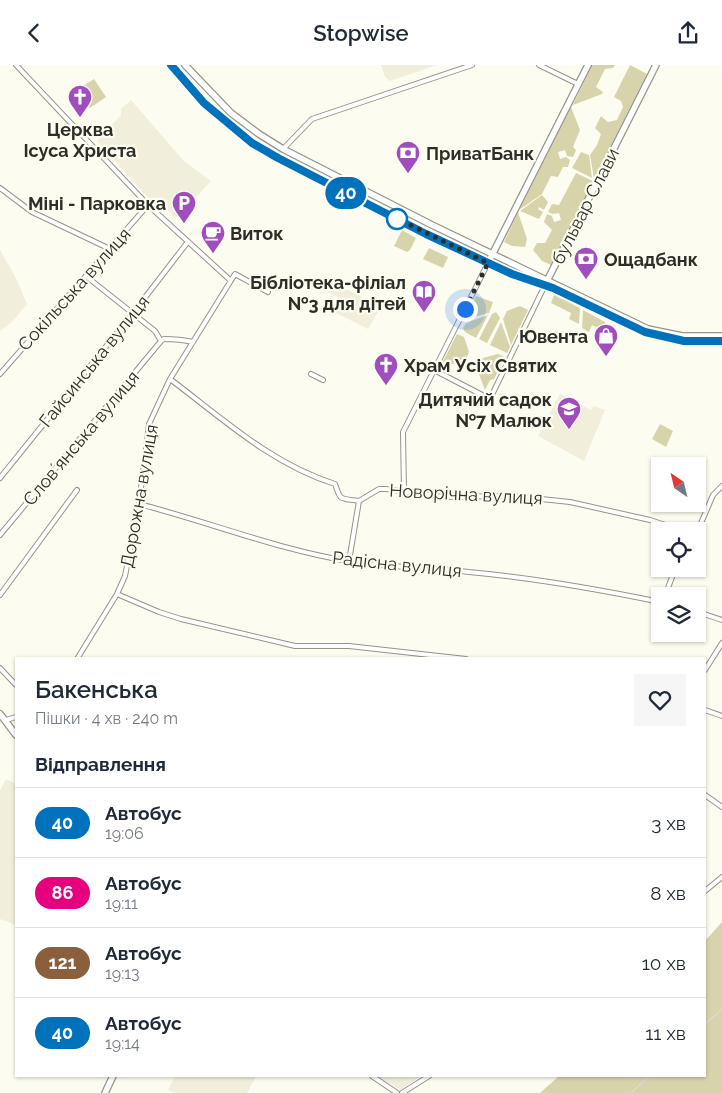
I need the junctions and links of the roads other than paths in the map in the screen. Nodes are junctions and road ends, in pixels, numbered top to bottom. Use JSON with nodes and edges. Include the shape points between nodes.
{"nodes":[{"id":1,"x":16,"y":65,"type":"edge"},
{"id":2,"x":171,"y":65,"type":"edge"},
{"id":3,"x":185,"y":65,"type":"edge"},
{"id":4,"x":472,"y":65,"type":"edge"},
{"id":5,"x":539,"y":65,"type":"edge"},
{"id":6,"x":588,"y":65,"type":"edge"},
{"id":7,"x":656,"y":65,"type":"edge"},
{"id":8,"x":578,"y":84,"type":"junction"},
{"id":9,"x":283,"y":149,"type":"junction"},
{"id":10,"x":0,"y":188,"type":"edge"},
{"id":11,"x":148,"y":205,"type":"junction"},
{"id":12,"x":187,"y":243,"type":"junction"},
{"id":13,"x":110,"y":249,"type":"junction"},
{"id":14,"x":493,"y":254,"type":"junction"},
{"id":15,"x":488,"y":263,"type":"junction"},
{"id":16,"x":87,"y":277,"type":"junction"},
{"id":17,"x":230,"y":280,"type":"junction"},
{"id":18,"x":546,"y":283,"type":"junction"},
{"id":19,"x":268,"y":292,"type":"dead end"},
{"id":20,"x":133,"y":313,"type":"junction"},
{"id":21,"x":722,"y":336,"type":"edge"},
{"id":22,"x":161,"y":341,"type":"junction"},
{"id":23,"x":722,"y":341,"type":"edge"},
{"id":24,"x":193,"y":342,"type":"junction"},
{"id":25,"x":434,"y":370,"type":"junction"},
{"id":26,"x":0,"y":373,"type":"edge"},
{"id":27,"x":311,"y":374,"type":"dead end"},
{"id":28,"x":170,"y":379,"type":"junction"},
{"id":29,"x":323,"y":380,"type":"dead end"},
{"id":30,"x":0,"y":478,"type":"edge"},
{"id":31,"x":722,"y":486,"type":"edge"},
{"id":32,"x":77,"y":490,"type":"dead end"},
{"id":33,"x":404,"y":493,"type":"junction"},
{"id":34,"x":359,"y":501,"type":"junction"},
{"id":35,"x":139,"y":504,"type":"junction"},
{"id":36,"x":653,"y":522,"type":"edge"},
{"id":37,"x":702,"y":522,"type":"edge"},
{"id":38,"x":0,"y":535,"type":"edge"},
{"id":39,"x":349,"y":561,"type":"junction"},
{"id":40,"x":117,"y":594,"type":"junction"},
{"id":41,"x":0,"y":595,"type":"edge"},
{"id":42,"x":651,"y":600,"type":"edge"},
{"id":43,"x":706,"y":615,"type":"edge"},
{"id":44,"x":722,"y":620,"type":"edge"},
{"id":45,"x":722,"y":643,"type":"edge"},
{"id":46,"x":78,"y":657,"type":"edge"},
{"id":47,"x":448,"y":657,"type":"edge"},
{"id":48,"x":0,"y":668,"type":"edge"},
{"id":49,"x":706,"y":668,"type":"edge"},
{"id":50,"x":15,"y":684,"type":"edge"},
{"id":51,"x":706,"y":710,"type":"edge"},
{"id":52,"x":0,"y":713,"type":"edge"},
{"id":53,"x":722,"y":716,"type":"edge"},
{"id":54,"x":15,"y":717,"type":"edge"},
{"id":55,"x":6,"y":721,"type":"junction"},
{"id":56,"x":15,"y":734,"type":"edge"},
{"id":57,"x":706,"y":796,"type":"edge"},
{"id":58,"x":722,"y":807,"type":"edge"},
{"id":59,"x":722,"y":877,"type":"edge"},
{"id":60,"x":706,"y":890,"type":"edge"},
{"id":61,"x":113,"y":1077,"type":"edge"},
{"id":62,"x":373,"y":1077,"type":"edge"},
{"id":63,"x":428,"y":1077,"type":"edge"},
{"id":64,"x":105,"y":1093,"type":"edge"},
{"id":65,"x":397,"y":1093,"type":"edge"},
{"id":66,"x":402,"y":1093,"type":"edge"}],
"edges":[{"from":1,"to":11,"type":"street"},
{"from":2,"to":15,"type":"main road","via":[[204,103],[252,143]]},
{"from":3,"to":9,"type":"main road","via":[[230,113]]},
{"from":4,"to":9,"type":"street","via":[[312,119]]},
{"from":5,"to":8,"type":"street"},
{"from":6,"to":8,"type":"main road"},
{"from":7,"to":18,"type":"main road","name":"бульвар Слави"},
{"from":8,"to":14,"type":"main road"},
{"from":9,"to":14,"type":"main road"},
{"from":10,"to":13,"type":"street","via":[[32,211]]},
{"from":11,"to":12,"type":"street"},
{"from":11,"to":13,"type":"street","name":"Сокільська вулиця"},
{"from":12,"to":17,"type":"street"},
{"from":12,"to":20,"type":"street","name":"Гайсинська вулиця"},
{"from":13,"to":16,"type":"street","name":"Сокільська вулиця"},
{"from":14,"to":15,"type":"main road"},
{"from":14,"to":18,"type":"main road"},
{"from":15,"to":18,"type":"main road","via":[[512,274]]},
{"from":15,"to":25,"type":"street"},
{"from":16,"to":20,"type":"street"},
{"from":16,"to":26,"type":"street","name":"Сокільська вулиця"},
{"from":17,"to":19,"type":"street","via":[[235,274]]},
{"from":17,"to":24,"type":"street","name":"Дорожна вулиця"},
{"from":18,"to":21,"type":"main road","via":[[648,329],[682,336]]},
{"from":18,"to":23,"type":"main road","via":[[654,335],[693,342]]},
{"from":18,"to":25,"type":"street","name":"бульвар Слави","via":[[490,399]]},
{"from":20,"to":22,"type":"street","via":[[156,331]]},
{"from":20,"to":30,"type":"street","name":"Гайсинська вулиця"},
{"from":22,"to":24,"type":"street","via":[[183,339]]},
{"from":22,"to":38,"type":"street","name":"Словʼянська вулиця"},
{"from":24,"to":28,"type":"street","name":"Дорожна вулиця"},
{"from":25,"to":33,"type":"street","via":[[403,432]]},
{"from":27,"to":29,"type":"street"},
{"from":28,"to":34,"type":"street","via":[[272,455],[310,476],[335,484],[339,497]]},
{"from":28,"to":35,"type":"street","name":"Дорожна вулиця","via":[[149,424]]},
{"from":31,"to":37,"type":"street","via":[[713,495]]},
{"from":32,"to":41,"type":"street"},
{"from":33,"to":34,"type":"street","name":"Новорічна вулиця","via":[[379,489]]},
{"from":33,"to":36,"type":"street","name":"Новорічна вулиця","via":[[442,497],[512,496],[570,502]]},
{"from":34,"to":39,"type":"street"},
{"from":35,"to":39,"type":"street","name":"Радісна вулиця","via":[[250,539]]},
{"from":35,"to":40,"type":"street","name":"Дорожна вулиця","via":[[125,576]]},
{"from":39,"to":42,"type":"street","name":"Радісна вулиця","via":[[468,571]]},
{"from":40,"to":46,"type":"street","name":"Дорожна вулиця"},
{"from":40,"to":47,"type":"street","via":[[182,619],[295,646],[349,646]]},
{"from":43,"to":44,"type":"street"},
{"from":45,"to":49,"type":"street"},
{"from":48,"to":50,"type":"street"},
{"from":51,"to":53,"type":"street"},
{"from":52,"to":55,"type":"main road"},
{"from":54,"to":55,"type":"street"},
{"from":55,"to":56,"type":"main road"},
{"from":57,"to":58,"type":"street"},
{"from":59,"to":60,"type":"street"},
{"from":61,"to":64,"type":"main road"},
{"from":62,"to":65,"type":"street"},
{"from":63,"to":66,"type":"street"}]}
